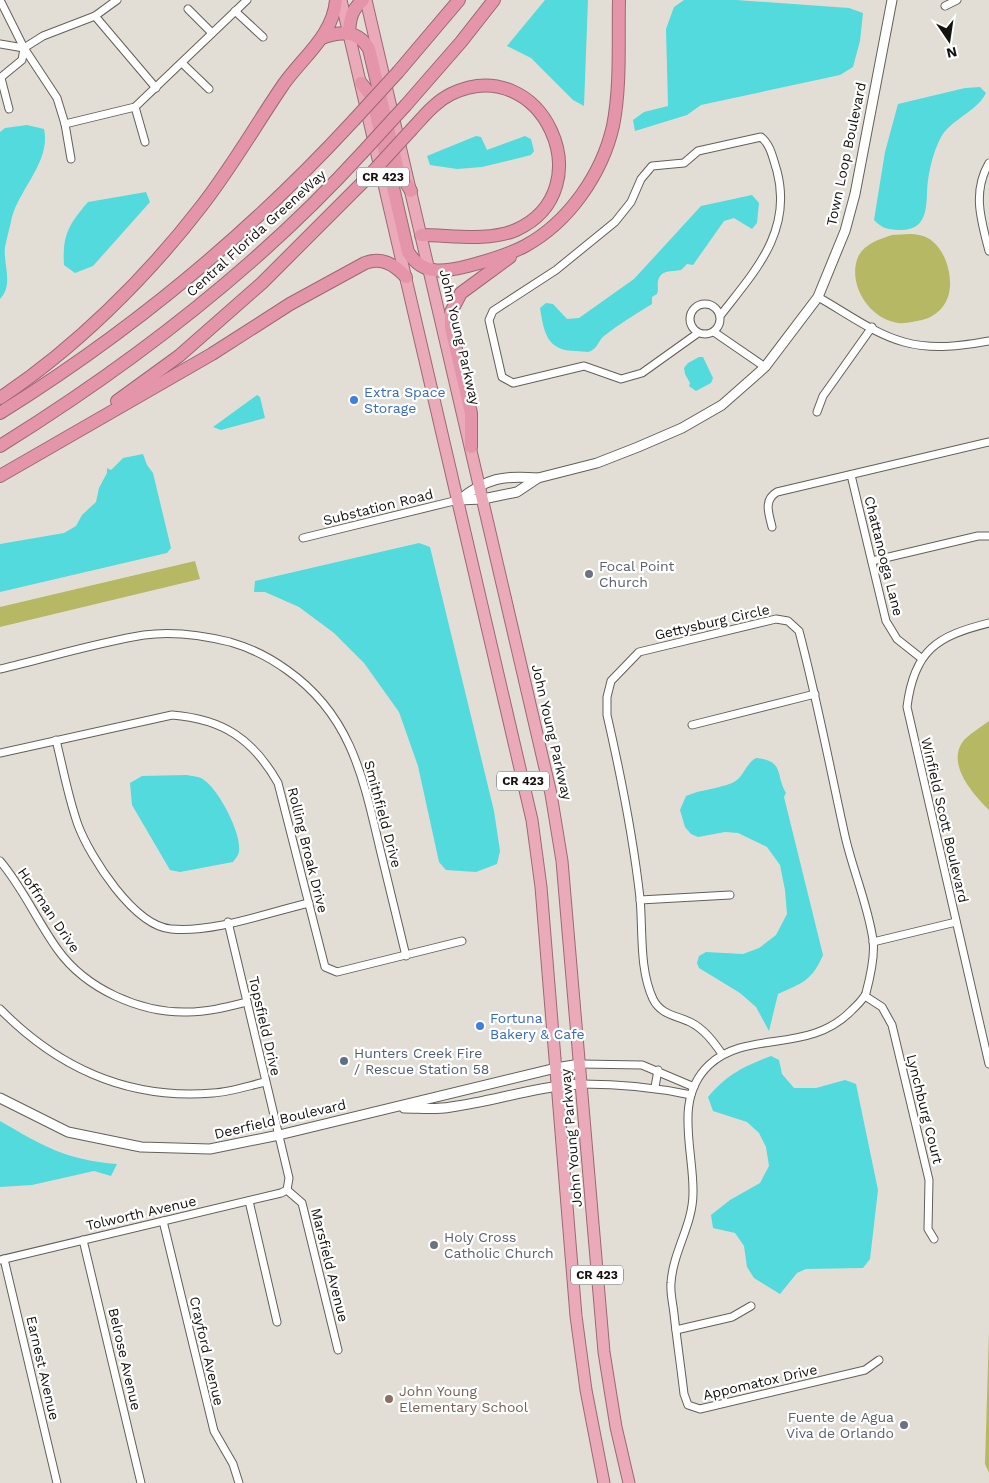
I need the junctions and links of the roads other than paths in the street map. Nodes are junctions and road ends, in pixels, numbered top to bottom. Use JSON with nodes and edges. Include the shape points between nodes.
{"nodes":[{"id":1,"x":0,"y":0,"type":"edge"},
{"id":2,"x":117,"y":0,"type":"edge"},
{"id":3,"x":247,"y":0,"type":"edge"},
{"id":4,"x":336,"y":0,"type":"edge"},
{"id":5,"x":341,"y":0,"type":"edge"},
{"id":6,"x":365,"y":0,"type":"edge"},
{"id":7,"x":459,"y":0,"type":"edge"},
{"id":8,"x":494,"y":0,"type":"edge"},
{"id":9,"x":619,"y":0,"type":"edge"},
{"id":10,"x":892,"y":0,"type":"edge"},
{"id":11,"x":957,"y":0,"type":"edge"},
{"id":12,"x":945,"y":6,"type":"dead end"},
{"id":13,"x":188,"y":9,"type":"dead end"},
{"id":14,"x":235,"y":11,"type":"junction"},
{"id":15,"x":95,"y":16,"type":"junction"},
{"id":16,"x":349,"y":32,"type":"junction"},
{"id":17,"x":212,"y":33,"type":"junction"},
{"id":18,"x":263,"y":37,"type":"dead end"},
{"id":19,"x":322,"y":38,"type":"junction"},
{"id":20,"x":0,"y":44,"type":"edge"},
{"id":21,"x":24,"y":48,"type":"junction"},
{"id":22,"x":182,"y":63,"type":"junction"},
{"id":23,"x":0,"y":78,"type":"edge"},
{"id":24,"x":361,"y":83,"type":"junction"},
{"id":25,"x":156,"y":88,"type":"junction"},
{"id":26,"x":209,"y":89,"type":"dead end"},
{"id":27,"x":135,"y":107,"type":"junction"},
{"id":28,"x":9,"y":109,"type":"dead end"},
{"id":29,"x":65,"y":124,"type":"junction"},
{"id":30,"x":144,"y":142,"type":"dead end"},
{"id":31,"x":71,"y":159,"type":"dead end"},
{"id":32,"x":989,"y":163,"type":"edge"},
{"id":33,"x":411,"y":191,"type":"junction"},
{"id":34,"x":421,"y":235,"type":"junction"},
{"id":35,"x":525,"y":246,"type":"junction"},
{"id":36,"x":989,"y":251,"type":"edge"},
{"id":37,"x":430,"y":271,"type":"junction"},
{"id":38,"x":406,"y":277,"type":"junction"},
{"id":39,"x":818,"y":297,"type":"junction"},
{"id":40,"x":720,"y":316,"type":"junction"},
{"id":41,"x":872,"y":327,"type":"junction"},
{"id":42,"x":714,"y":332,"type":"junction"},
{"id":43,"x":698,"y":333,"type":"junction"},
{"id":44,"x":989,"y":341,"type":"edge"},
{"id":45,"x":764,"y":367,"type":"junction"},
{"id":46,"x":0,"y":398,"type":"edge"},
{"id":47,"x":816,"y":412,"type":"dead end"},
{"id":48,"x":0,"y":413,"type":"edge"},
{"id":49,"x":73,"y":433,"type":"junction"},
{"id":50,"x":989,"y":442,"type":"edge"},
{"id":51,"x":0,"y":446,"type":"edge"},
{"id":52,"x":471,"y":447,"type":"junction"},
{"id":53,"x":851,"y":474,"type":"junction"},
{"id":54,"x":0,"y":476,"type":"edge"},
{"id":55,"x":538,"y":478,"type":"junction"},
{"id":56,"x":479,"y":484,"type":"junction"},
{"id":57,"x":483,"y":499,"type":"junction"},
{"id":58,"x":458,"y":500,"type":"junction"},
{"id":59,"x":772,"y":527,"type":"dead end"},
{"id":60,"x":989,"y":536,"type":"edge"},
{"id":61,"x":303,"y":538,"type":"dead end"},
{"id":62,"x":872,"y":561,"type":"junction"},
{"id":63,"x":989,"y":624,"type":"edge"},
{"id":64,"x":921,"y":658,"type":"junction"},
{"id":65,"x":0,"y":669,"type":"edge"},
{"id":66,"x":815,"y":694,"type":"junction"},
{"id":67,"x":692,"y":725,"type":"dead end"},
{"id":68,"x":56,"y":740,"type":"junction"},
{"id":69,"x":0,"y":753,"type":"edge"},
{"id":70,"x":0,"y":861,"type":"edge"},
{"id":71,"x":730,"y":895,"type":"dead end"},
{"id":72,"x":640,"y":900,"type":"junction"},
{"id":73,"x":309,"y":903,"type":"junction"},
{"id":74,"x":228,"y":922,"type":"junction"},
{"id":75,"x":956,"y":922,"type":"junction"},
{"id":76,"x":462,"y":941,"type":"dead end"},
{"id":77,"x":873,"y":942,"type":"junction"},
{"id":78,"x":406,"y":956,"type":"junction"},
{"id":79,"x":865,"y":996,"type":"junction"},
{"id":80,"x":247,"y":1002,"type":"junction"},
{"id":81,"x":0,"y":1009,"type":"edge"},
{"id":82,"x":722,"y":1054,"type":"junction"},
{"id":83,"x":580,"y":1064,"type":"junction"},
{"id":84,"x":989,"y":1064,"type":"edge"},
{"id":85,"x":556,"y":1068,"type":"junction"},
{"id":86,"x":658,"y":1070,"type":"junction"},
{"id":87,"x":265,"y":1082,"type":"junction"},
{"id":88,"x":582,"y":1084,"type":"junction"},
{"id":89,"x":558,"y":1085,"type":"junction"},
{"id":90,"x":655,"y":1087,"type":"junction"},
{"id":91,"x":694,"y":1087,"type":"junction"},
{"id":92,"x":691,"y":1095,"type":"junction"},
{"id":93,"x":0,"y":1098,"type":"edge"},
{"id":94,"x":394,"y":1107,"type":"junction"},
{"id":95,"x":279,"y":1134,"type":"junction"},
{"id":96,"x":287,"y":1190,"type":"junction"},
{"id":97,"x":250,"y":1201,"type":"junction"},
{"id":98,"x":164,"y":1220,"type":"junction"},
{"id":99,"x":934,"y":1239,"type":"dead end"},
{"id":100,"x":84,"y":1240,"type":"junction"},
{"id":101,"x":2,"y":1259,"type":"edge"},
{"id":102,"x":751,"y":1306,"type":"dead end"},
{"id":103,"x":277,"y":1322,"type":"dead end"},
{"id":104,"x":676,"y":1330,"type":"junction"},
{"id":105,"x":338,"y":1350,"type":"dead end"},
{"id":106,"x":879,"y":1360,"type":"dead end"},
{"id":107,"x":57,"y":1483,"type":"edge"},
{"id":108,"x":141,"y":1483,"type":"edge"},
{"id":109,"x":239,"y":1483,"type":"edge"},
{"id":110,"x":604,"y":1483,"type":"edge"},
{"id":111,"x":628,"y":1483,"type":"edge"}],
"edges":[{"from":1,"to":21,"type":"street"},
{"from":2,"to":15,"type":"street"},
{"from":3,"to":14,"type":"street"},
{"from":4,"to":19,"type":"highway","via":[[334,18]]},
{"from":5,"to":16,"type":"highway","name":"John Young Parkway","number":"CR 423"},
{"from":6,"to":16,"type":"highway","via":[[355,7]]},
{"from":6,"to":33,"type":"highway","name":"John Young Parkway","number":"CR 423"},
{"from":7,"to":48,"type":"highway","name":"Central Florida GreeneWay","bridge":true,"via":[[354,120],[269,207],[185,280],[104,343]]},
{"from":8,"to":51,"type":"highway","name":"Central Florida GreeneWay","bridge":true,"via":[[406,105],[288,228],[196,308],[112,372]]},
{"from":9,"to":35,"type":"highway","via":[[615,108],[608,141],[591,180],[570,209]]},
{"from":10,"to":39,"type":"street","name":"Town Loop Boulevard","via":[[855,194],[845,231]]},
{"from":11,"to":12,"type":"street"},
{"from":13,"to":17,"type":"street"},
{"from":14,"to":17,"type":"street"},
{"from":14,"to":18,"type":"street"},
{"from":15,"to":21,"type":"street","via":[[43,36]]},
{"from":15,"to":25,"type":"street"},
{"from":16,"to":19,"type":"highway"},
{"from":16,"to":24,"type":"highway","name":"John Young Parkway","number":"CR 423"},
{"from":16,"to":33,"type":"highway","via":[[366,43],[369,49],[398,170]]},
{"from":17,"to":22,"type":"street"},
{"from":19,"to":46,"type":"highway","via":[[282,87],[200,209],[158,259],[99,318]]},
{"from":20,"to":21,"type":"street"},
{"from":21,"to":23,"type":"street","via":[[22,60]]},
{"from":21,"to":29,"type":"street","via":[[57,98]]},
{"from":22,"to":25,"type":"street"},
{"from":22,"to":26,"type":"street"},
{"from":23,"to":28,"type":"street"},
{"from":24,"to":37,"type":"highway","via":[[372,97],[408,252],[413,260]]},
{"from":24,"to":38,"type":"highway","name":"John Young Parkway","number":"CR 423"},
{"from":25,"to":27,"type":"street"},
{"from":27,"to":29,"type":"street"},
{"from":27,"to":30,"type":"street"},
{"from":29,"to":31,"type":"street"},
{"from":32,"to":36,"type":"street","via":[[981,176],[978,192]]},
{"from":33,"to":34,"type":"highway","name":"John Young Parkway","number":"CR 423"},
{"from":34,"to":37,"type":"highway","name":"John Young Parkway","number":"CR 423"},
{"from":34,"to":49,"type":"highway","bridge":true,"via":[[493,236],[526,224],[547,202],[557,177],[558,149],[549,124],[532,104],[518,94],[490,86],[450,94],[429,110],[368,177],[262,283],[179,356]]},
{"from":35,"to":37,"type":"highway","via":[[489,260],[450,270]]},
{"from":35,"to":52,"type":"highway","via":[[461,293],[452,312],[451,328],[471,414]]},
{"from":37,"to":52,"type":"highway","name":"John Young Parkway","number":"CR 423"},
{"from":38,"to":49,"type":"highway","via":[[386,261],[365,263]]},
{"from":38,"to":58,"type":"highway","name":"John Young Parkway","number":"CR 423"},
{"from":39,"to":41,"type":"street"},
{"from":39,"to":45,"type":"street","name":"Town Loop Boulevard"},
{"from":40,"to":42,"type":"street","via":[[720,325]]},
{"from":40,"to":43,"type":"street","via":[[710,305],[696,307],[690,321]]},
{"from":40,"to":43,"type":"street","via":[[752,277],[777,227],[782,201],[780,183],[768,143],[761,137],[698,151],[684,164],[652,166],[615,222],[556,270],[493,311],[489,320],[502,377],[513,383],[584,366],[621,379],[642,373]]},
{"from":41,"to":44,"type":"street","via":[[904,342],[933,346],[962,346]]},
{"from":41,"to":47,"type":"street","via":[[823,396]]},
{"from":42,"to":43,"type":"street"},
{"from":42,"to":45,"type":"street"},
{"from":45,"to":55,"type":"street","name":"Town Loop Boulevard","via":[[722,405],[682,428],[597,463]]},
{"from":49,"to":54,"type":"highway"},
{"from":50,"to":53,"type":"street"},
{"from":52,"to":56,"type":"highway","name":"John Young Parkway","number":"CR 423"},
{"from":53,"to":59,"type":"street","via":[[772,495],[768,506]]},
{"from":53,"to":62,"type":"street","name":"Chattanooga Lane"},
{"from":55,"to":56,"type":"street","name":"Town Loop Boulevard","via":[[512,476]]},
{"from":55,"to":57,"type":"street","name":"Town Loop Boulevard","via":[[517,492]]},
{"from":56,"to":57,"type":"highway","name":"John Young Parkway","number":"CR 423"},
{"from":56,"to":58,"type":"street","name":"Town Loop Boulevard"},
{"from":57,"to":58,"type":"street","name":"Town Loop Boulevard"},
{"from":57,"to":83,"type":"highway","name":"John Young Parkway","number":"CR 423","via":[[551,794],[562,861]]},
{"from":58,"to":61,"type":"street","name":"Substation Road"},
{"from":58,"to":85,"type":"highway","name":"John Young Parkway","number":"CR 423","via":[[532,820],[541,887]]},
{"from":60,"to":62,"type":"street"},
{"from":62,"to":64,"type":"street","name":"Chattanooga Lane","via":[[890,631]]},
{"from":63,"to":64,"type":"street","via":[[948,636]]},
{"from":64,"to":75,"type":"street","name":"Winfield Scott Boulevard","via":[[907,707]]},
{"from":65,"to":78,"type":"street","name":"Smithfield Drive","via":[[144,635],[177,634],[209,637],[246,646],[302,680],[325,704],[345,734],[358,762]]},
{"from":66,"to":67,"type":"street"},
{"from":66,"to":72,"type":"street","name":"Gettysburg Circle","via":[[799,631],[788,621],[776,619],[639,652],[623,666],[611,681],[607,715],[631,827]]},
{"from":66,"to":77,"type":"street","name":"Gettysburg Circle","via":[[846,839]]},
{"from":68,"to":69,"type":"street","name":"Rolling Broak Drive"},
{"from":68,"to":73,"type":"street","name":"Rolling Broak Drive","via":[[172,715],[214,722],[238,735],[258,754],[278,783]]},
{"from":68,"to":74,"type":"street","via":[[78,824],[120,896],[138,914],[168,929],[195,930]]},
{"from":70,"to":80,"type":"street","name":"Hoffman Drive","via":[[59,951],[86,978],[104,990],[146,1007],[163,1010],[216,1010]]},
{"from":71,"to":72,"type":"street"},
{"from":72,"to":82,"type":"street","name":"Gettysburg Circle","via":[[647,981],[654,1000],[661,1011],[691,1023],[710,1036]]},
{"from":73,"to":74,"type":"street"},
{"from":73,"to":78,"type":"street","name":"Rolling Broak Drive","via":[[325,966],[337,972]]},
{"from":74,"to":80,"type":"street","name":"Topsfield Drive"},
{"from":75,"to":77,"type":"street"},
{"from":75,"to":84,"type":"street","name":"Winfield Scott Boulevard"},
{"from":76,"to":78,"type":"street","name":"Rolling Broak Drive"},
{"from":77,"to":79,"type":"street","name":"Gettysburg Circle"},
{"from":79,"to":82,"type":"street","via":[[827,1029],[794,1040],[742,1047]]},
{"from":79,"to":99,"type":"street","name":"Lynchburg Court","via":[[882,1007],[892,1025],[930,1180],[928,1229]]},
{"from":80,"to":87,"type":"street","name":"Topsfield Drive"},
{"from":81,"to":87,"type":"street","via":[[21,1031],[66,1062],[119,1085],[150,1092],[196,1094]]},
{"from":82,"to":91,"type":"street","via":[[708,1066]]},
{"from":83,"to":85,"type":"street","name":"Deerfield Boulevard"},
{"from":83,"to":86,"type":"street","via":[[642,1065]]},
{"from":83,"to":88,"type":"highway","name":"John Young Parkway","number":"CR 423"},
{"from":85,"to":89,"type":"highway","name":"John Young Parkway","number":"CR 423"},
{"from":85,"to":94,"type":"street","name":"Deerfield Boulevard"},
{"from":86,"to":90,"type":"street"},
{"from":86,"to":91,"type":"street"},
{"from":87,"to":95,"type":"street","name":"Topsfield Drive"},
{"from":88,"to":89,"type":"street","name":"Deerfield Boulevard"},
{"from":88,"to":90,"type":"street"},
{"from":88,"to":111,"type":"highway","name":"John Young Parkway","number":"CR 423","via":[[604,1352]]},
{"from":89,"to":94,"type":"street","name":"Deerfield Boulevard","via":[[452,1107]]},
{"from":89,"to":110,"type":"highway","name":"John Young Parkway","number":"CR 423","via":[[579,1344]]},
{"from":90,"to":92,"type":"street"},
{"from":91,"to":92,"type":"street"},
{"from":92,"to":104,"type":"street","name":"Appomatox Drive","via":[[688,1116],[693,1193],[690,1219],[675,1255],[670,1285]]},
{"from":93,"to":95,"type":"street","name":"Deerfield Boulevard","via":[[68,1132],[141,1147],[210,1149]]},
{"from":94,"to":95,"type":"street","name":"Deerfield Boulevard"},
{"from":95,"to":96,"type":"street","via":[[289,1178]]},
{"from":96,"to":97,"type":"street","name":"Tolworth Avenue"},
{"from":96,"to":105,"type":"street","name":"Marsfield Avenue","via":[[302,1203]]},
{"from":97,"to":98,"type":"street","name":"Tolworth Avenue"},
{"from":97,"to":103,"type":"street"},
{"from":98,"to":100,"type":"street","name":"Tolworth Avenue"},
{"from":98,"to":109,"type":"street","name":"Crayford Avenue","via":[[214,1431],[233,1464]]},
{"from":100,"to":101,"type":"street","name":"Tolworth Avenue"},
{"from":100,"to":108,"type":"street","name":"Belrose Avenue"},
{"from":101,"to":107,"type":"street","name":"Earnest Avenue"},
{"from":102,"to":104,"type":"street","via":[[732,1317]]},
{"from":104,"to":106,"type":"street","name":"Appomatox Drive","via":[[684,1394],[688,1405],[700,1409],[865,1370]]}]}
